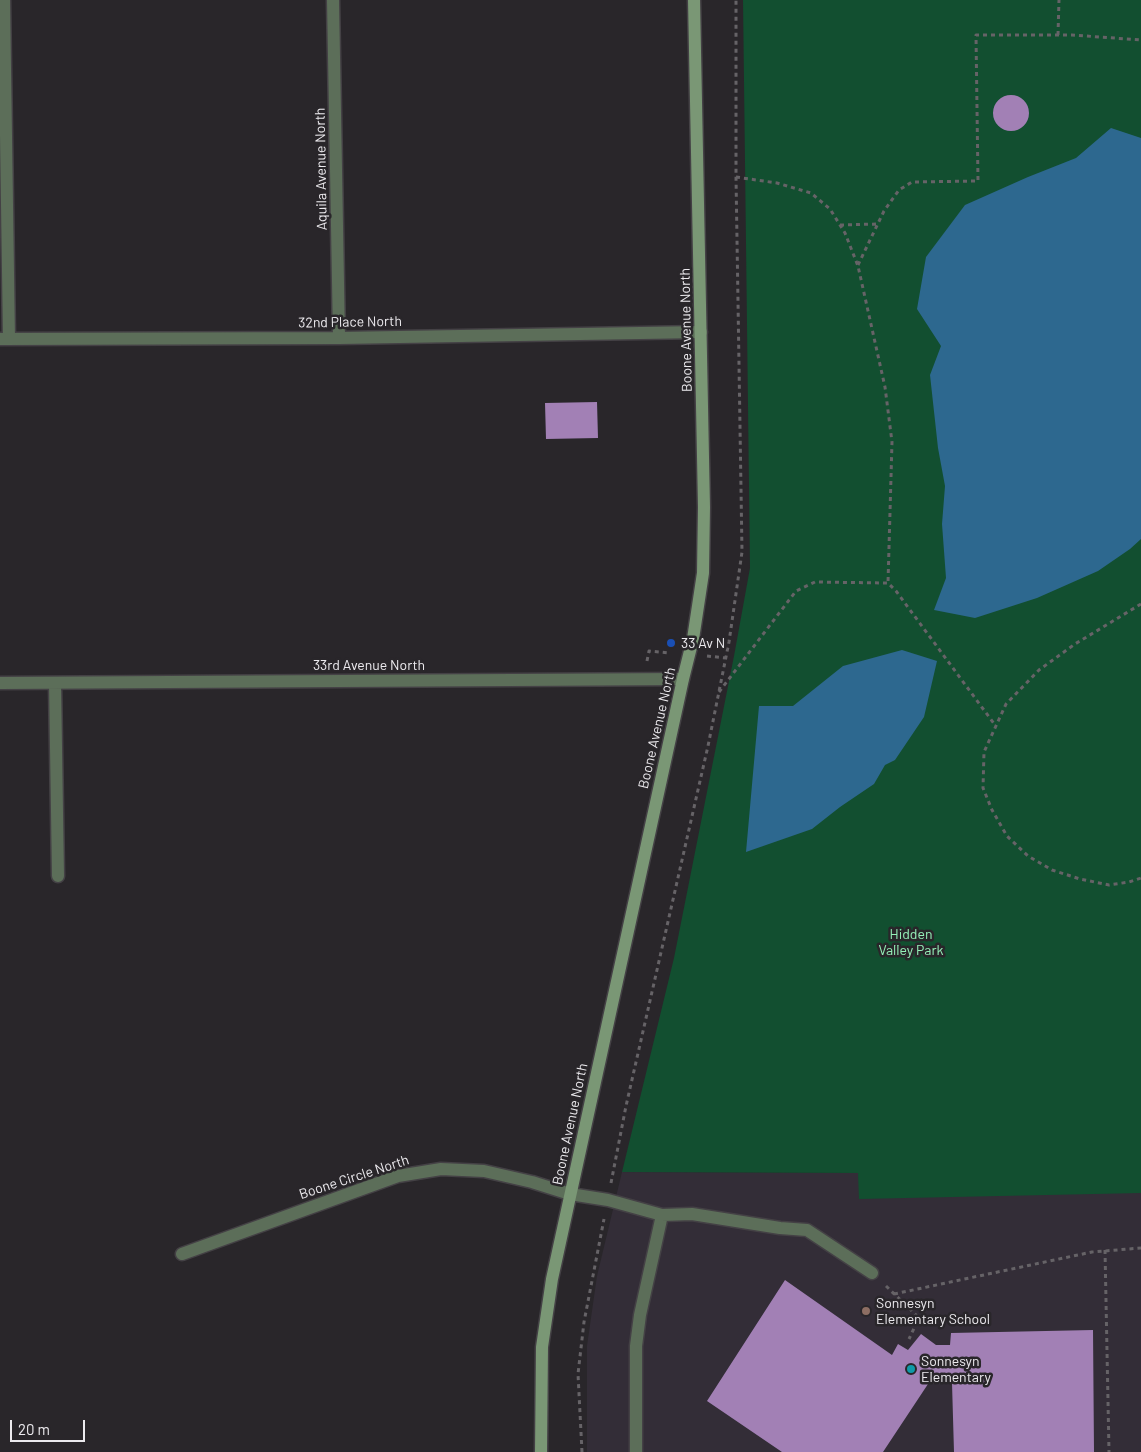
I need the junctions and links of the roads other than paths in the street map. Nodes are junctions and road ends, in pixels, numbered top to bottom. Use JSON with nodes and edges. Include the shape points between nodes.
{"nodes":[{"id":1,"x":4,"y":0,"type":"edge"},
{"id":2,"x":333,"y":0,"type":"edge"},
{"id":3,"x":694,"y":0,"type":"edge"},
{"id":4,"x":701,"y":332,"type":"junction"},
{"id":5,"x":339,"y":338,"type":"junction"},
{"id":6,"x":4,"y":339,"type":"edge"},
{"id":7,"x":682,"y":679,"type":"junction"},
{"id":8,"x":55,"y":683,"type":"junction"},
{"id":9,"x":0,"y":684,"type":"edge"},
{"id":10,"x":58,"y":876,"type":"dead end"},
{"id":11,"x":570,"y":1194,"type":"junction"},
{"id":12,"x":662,"y":1215,"type":"junction"},
{"id":13,"x":182,"y":1254,"type":"dead end"},
{"id":14,"x":872,"y":1273,"type":"road end"},
{"id":15,"x":541,"y":1452,"type":"edge"},
{"id":16,"x":636,"y":1452,"type":"edge"}],
"edges":[{"from":1,"to":6,"type":"street"},
{"from":2,"to":5,"type":"street","name":"Aquila Avenue North"},
{"from":3,"to":4,"type":"street","name":"Boone Avenue North"},
{"from":4,"to":5,"type":"street","name":"32nd Place North"},
{"from":4,"to":7,"type":"street","name":"Boone Avenue North","via":[[703,573],[693,638]]},
{"from":5,"to":6,"type":"street","name":"32nd Place North"},
{"from":7,"to":8,"type":"street","name":"33rd Avenue North"},
{"from":7,"to":11,"type":"street","name":"Boone Avenue North"},
{"from":8,"to":9,"type":"street","name":"33rd Avenue North"},
{"from":8,"to":10,"type":"street"},
{"from":11,"to":12,"type":"street","name":"Boone Circle North","via":[[608,1200]]},
{"from":11,"to":13,"type":"street","name":"Boone Circle North","via":[[484,1171],[441,1169],[373,1184]]},
{"from":11,"to":15,"type":"street","name":"Boone Avenue North","via":[[552,1278],[542,1347]]},
{"from":12,"to":14,"type":"street","name":"Boone Circle North","via":[[692,1214],[806,1230]]},
{"from":12,"to":16,"type":"street","via":[[636,1346]]}]}
